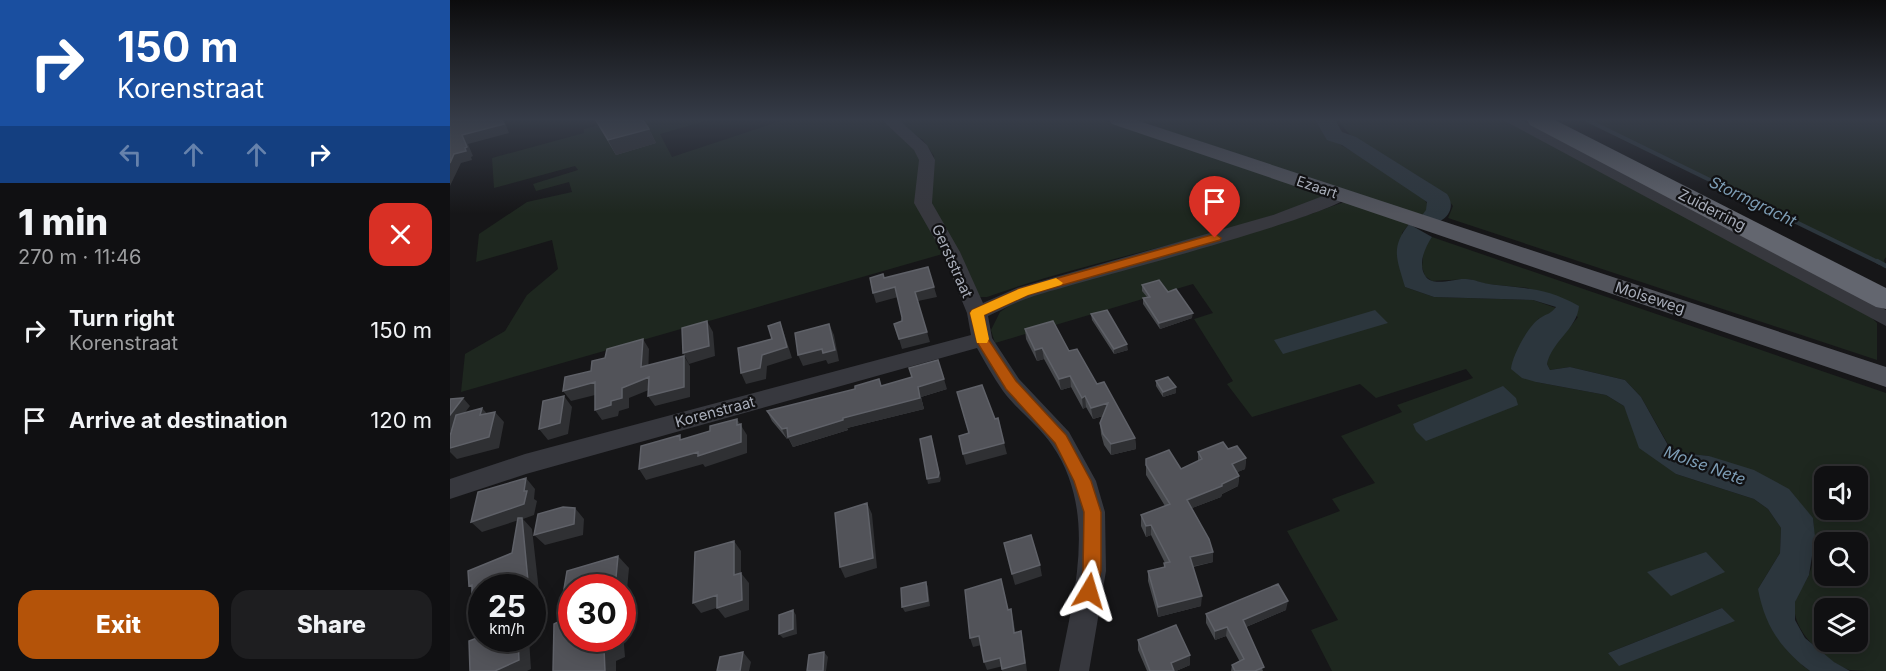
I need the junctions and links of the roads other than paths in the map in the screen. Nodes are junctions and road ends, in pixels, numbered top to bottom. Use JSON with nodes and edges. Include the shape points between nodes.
{"nodes":[{"id":1,"x":923,"y":151,"type":"edge"},
{"id":2,"x":1212,"y":151,"type":"edge"},
{"id":3,"x":1569,"y":151,"type":"edge"},
{"id":4,"x":1599,"y":151,"type":"edge"},
{"id":5,"x":1628,"y":151,"type":"edge"},
{"id":6,"x":1342,"y":195,"type":"junction"},
{"id":7,"x":1413,"y":219,"type":"joint"},
{"id":8,"x":1886,"y":279,"type":"edge"},
{"id":9,"x":1886,"y":300,"type":"edge"},
{"id":10,"x":976,"y":313,"type":"junction"},
{"id":11,"x":1886,"y":319,"type":"edge"},
{"id":12,"x":982,"y":339,"type":"junction"},
{"id":13,"x":1886,"y":377,"type":"edge"},
{"id":14,"x":450,"y":489,"type":"edge"},
{"id":15,"x":1074,"y":671,"type":"edge"}],
"edges":[{"from":1,"to":10,"type":"street","name":"Gerststraat","via":[[927,160],[923,203],[951,252]]},
{"from":2,"to":6,"type":"main road","name":"Ezaart"},
{"from":3,"to":11,"type":"street"},
{"from":4,"to":9,"type":"highway","name":"Zuiderring"},
{"from":5,"to":8,"type":"highway","name":"Zuiderring"},
{"from":6,"to":7,"type":"main road","name":"Ezaart"},
{"from":6,"to":10,"type":"street","via":[[1280,219],[1024,292]]},
{"from":7,"to":13,"type":"main road","name":"Molseweg"},
{"from":10,"to":12,"type":"street","name":"Gerststraat"},
{"from":12,"to":14,"type":"street","name":"Korenstraat","via":[[525,464]]},
{"from":12,"to":15,"type":"street","name":"Gerststraat","via":[[1011,385],[1070,453],[1092,512],[1092,571]]}]}
